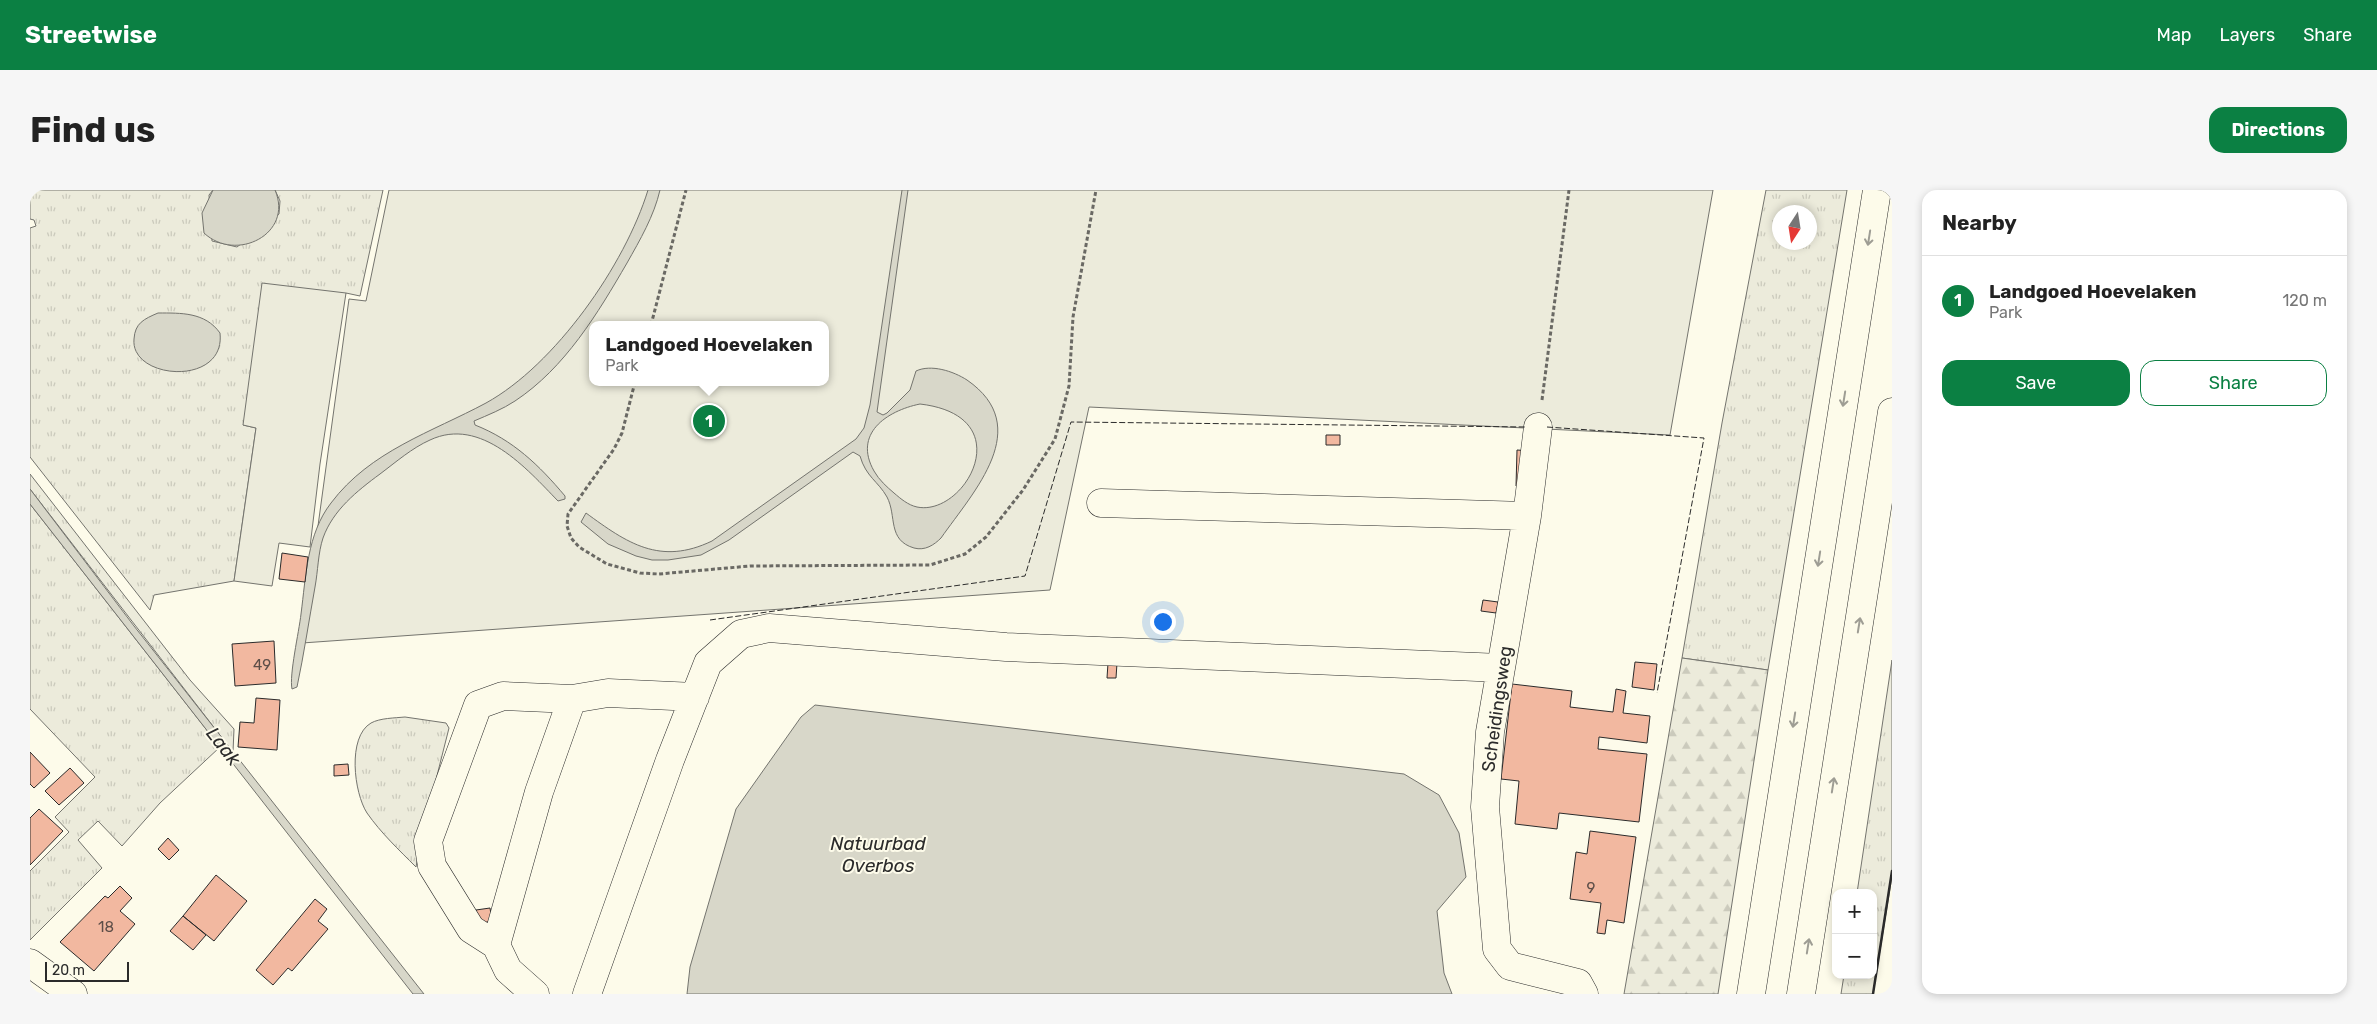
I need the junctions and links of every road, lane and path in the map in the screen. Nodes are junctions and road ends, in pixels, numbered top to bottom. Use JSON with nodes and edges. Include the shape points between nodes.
{"nodes":[{"id":1,"x":686,"y":190,"type":"edge"},
{"id":2,"x":1096,"y":190,"type":"edge"},
{"id":3,"x":1569,"y":190,"type":"edge"},
{"id":4,"x":1877,"y":190,"type":"edge"},
{"id":5,"x":652,"y":321,"type":"edge"},
{"id":6,"x":634,"y":386,"type":"edge"},
{"id":7,"x":1892,"y":412,"type":"edge"},
{"id":8,"x":1538,"y":427,"type":"joint"},
{"id":9,"x":1101,"y":503,"type":"dead end"},
{"id":10,"x":1527,"y":516,"type":"junction"},
{"id":11,"x":1501,"y":668,"type":"junction"},
{"id":12,"x":695,"y":697,"type":"junction"},
{"id":13,"x":572,"y":700,"type":"junction"},
{"id":14,"x":496,"y":945,"type":"junction"},
{"id":15,"x":30,"y":963,"type":"edge"},
{"id":16,"x":74,"y":994,"type":"edge"},
{"id":17,"x":535,"y":994,"type":"edge"},
{"id":18,"x":587,"y":994,"type":"edge"},
{"id":19,"x":1584,"y":994,"type":"edge"},
{"id":20,"x":1751,"y":994,"type":"edge"},
{"id":21,"x":1801,"y":994,"type":"edge"}],
"edges":[{"from":1,"to":5,"type":"path"},
{"from":2,"to":6,"type":"path","via":[[1073,317],[1069,386],[1055,439],[1023,490],[986,537],[965,554],[930,565],[750,566],[659,574],[624,569],[591,556],[571,538],[568,514],[614,449],[622,433]]},
{"from":3,"to":8,"type":"path"},
{"from":4,"to":20,"type":"main road","one_way":true},
{"from":21,"to":7,"type":"main road","one_way":true},
{"from":8,"to":10,"type":"main road","name":"Scheidingsweg"},
{"from":9,"to":10,"type":"main road"},
{"from":10,"to":11,"type":"main road","name":"Scheidingsweg"},
{"from":11,"to":12,"type":"main road","via":[[1006,648],[770,628],[741,634],[708,663]]},
{"from":11,"to":19,"type":"main road","name":"Scheidingsweg","via":[[1490,732],[1486,807],[1497,949],[1510,966],[1578,983]]},
{"from":12,"to":13,"type":"main road","via":[[608,693]]},
{"from":12,"to":18,"type":"main road"},
{"from":13,"to":14,"type":"main road","via":[[539,792]]},
{"from":13,"to":14,"type":"main road","via":[[503,696],[478,705],[428,841],[432,866],[471,928]]},
{"from":14,"to":17,"type":"main road","via":[[508,970]]},
{"from":15,"to":16,"type":"main road"}]}
